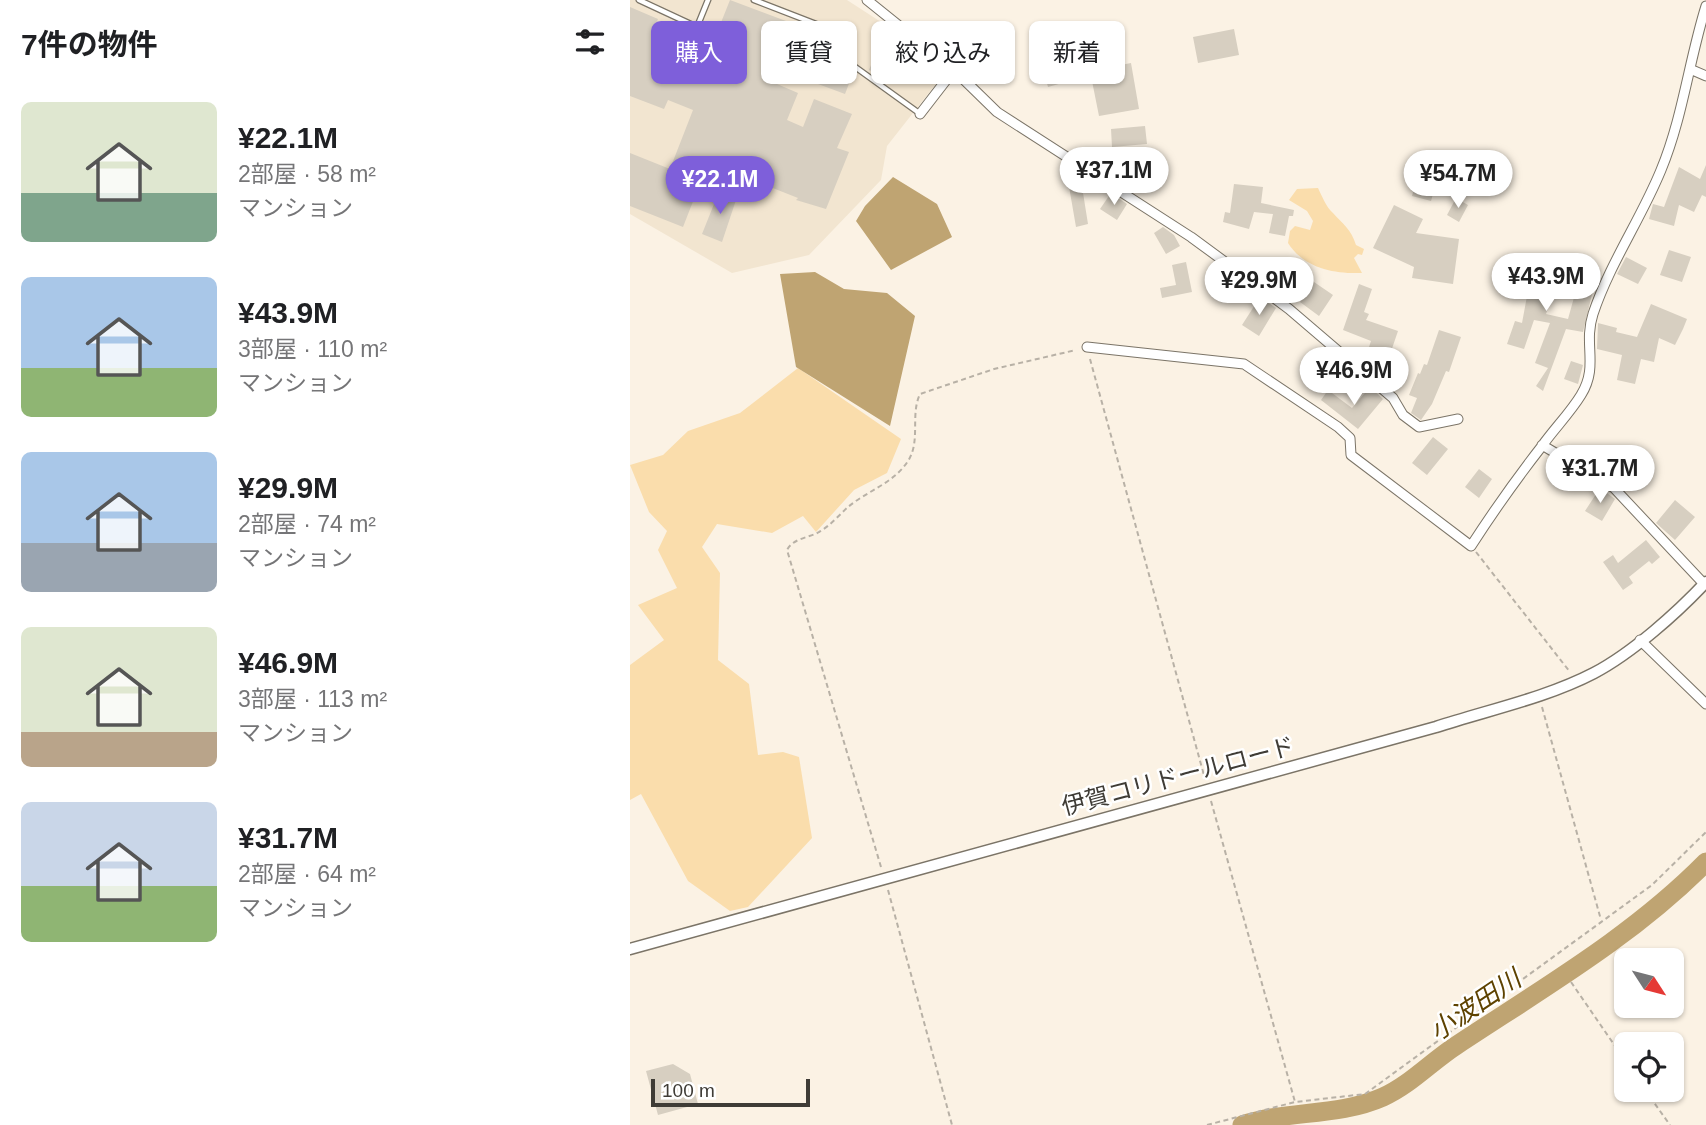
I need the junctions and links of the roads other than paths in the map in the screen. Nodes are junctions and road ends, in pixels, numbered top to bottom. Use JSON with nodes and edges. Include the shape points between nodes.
{"nodes":[{"id":1,"x":639,"y":0,"type":"edge"},
{"id":2,"x":709,"y":0,"type":"edge"},
{"id":3,"x":754,"y":0,"type":"edge"},
{"id":4,"x":867,"y":0,"type":"edge"},
{"id":5,"x":1706,"y":6,"type":"edge"},
{"id":6,"x":893,"y":21,"type":"edge"},
{"id":7,"x":1689,"y":69,"type":"junction"},
{"id":8,"x":1706,"y":76,"type":"edge"},
{"id":9,"x":943,"y":84,"type":"edge"},
{"id":10,"x":968,"y":84,"type":"edge"},
{"id":11,"x":920,"y":114,"type":"joint"},
{"id":12,"x":1087,"y":347,"type":"road end"},
{"id":13,"x":1458,"y":419,"type":"dead end"},
{"id":14,"x":1542,"y":445,"type":"junction"},
{"id":15,"x":1705,"y":583,"type":"edge"},
{"id":16,"x":1640,"y":640,"type":"junction"},
{"id":17,"x":1706,"y":704,"type":"edge"},
{"id":18,"x":630,"y":949,"type":"edge"}],
"edges":[{"from":1,"to":2,"type":"lane","via":[[697,27]]},
{"from":3,"to":11,"type":"lane","via":[[829,29],[835,40],[833,51]]},
{"from":4,"to":6,"type":"street"},
{"from":5,"to":7,"type":"street"},
{"from":7,"to":8,"type":"street"},
{"from":7,"to":14,"type":"street","via":[[1661,170],[1617,256],[1587,332],[1592,370],[1582,395]]},
{"from":9,"to":11,"type":"street"},
{"from":10,"to":13,"type":"street","via":[[997,112],[1191,237],[1289,309],[1394,398],[1403,415],[1419,427]]},
{"from":12,"to":14,"type":"street","via":[[1244,364],[1338,427],[1350,438],[1351,455],[1471,546]]},
{"from":14,"to":15,"type":"street","via":[[1614,488]]},
{"from":15,"to":16,"type":"street","name":"伊賀コリドールロード"},
{"from":16,"to":17,"type":"street"},
{"from":16,"to":18,"type":"street","name":"伊賀コリドールロード","via":[[1614,661],[1576,681],[1436,727]]}]}
